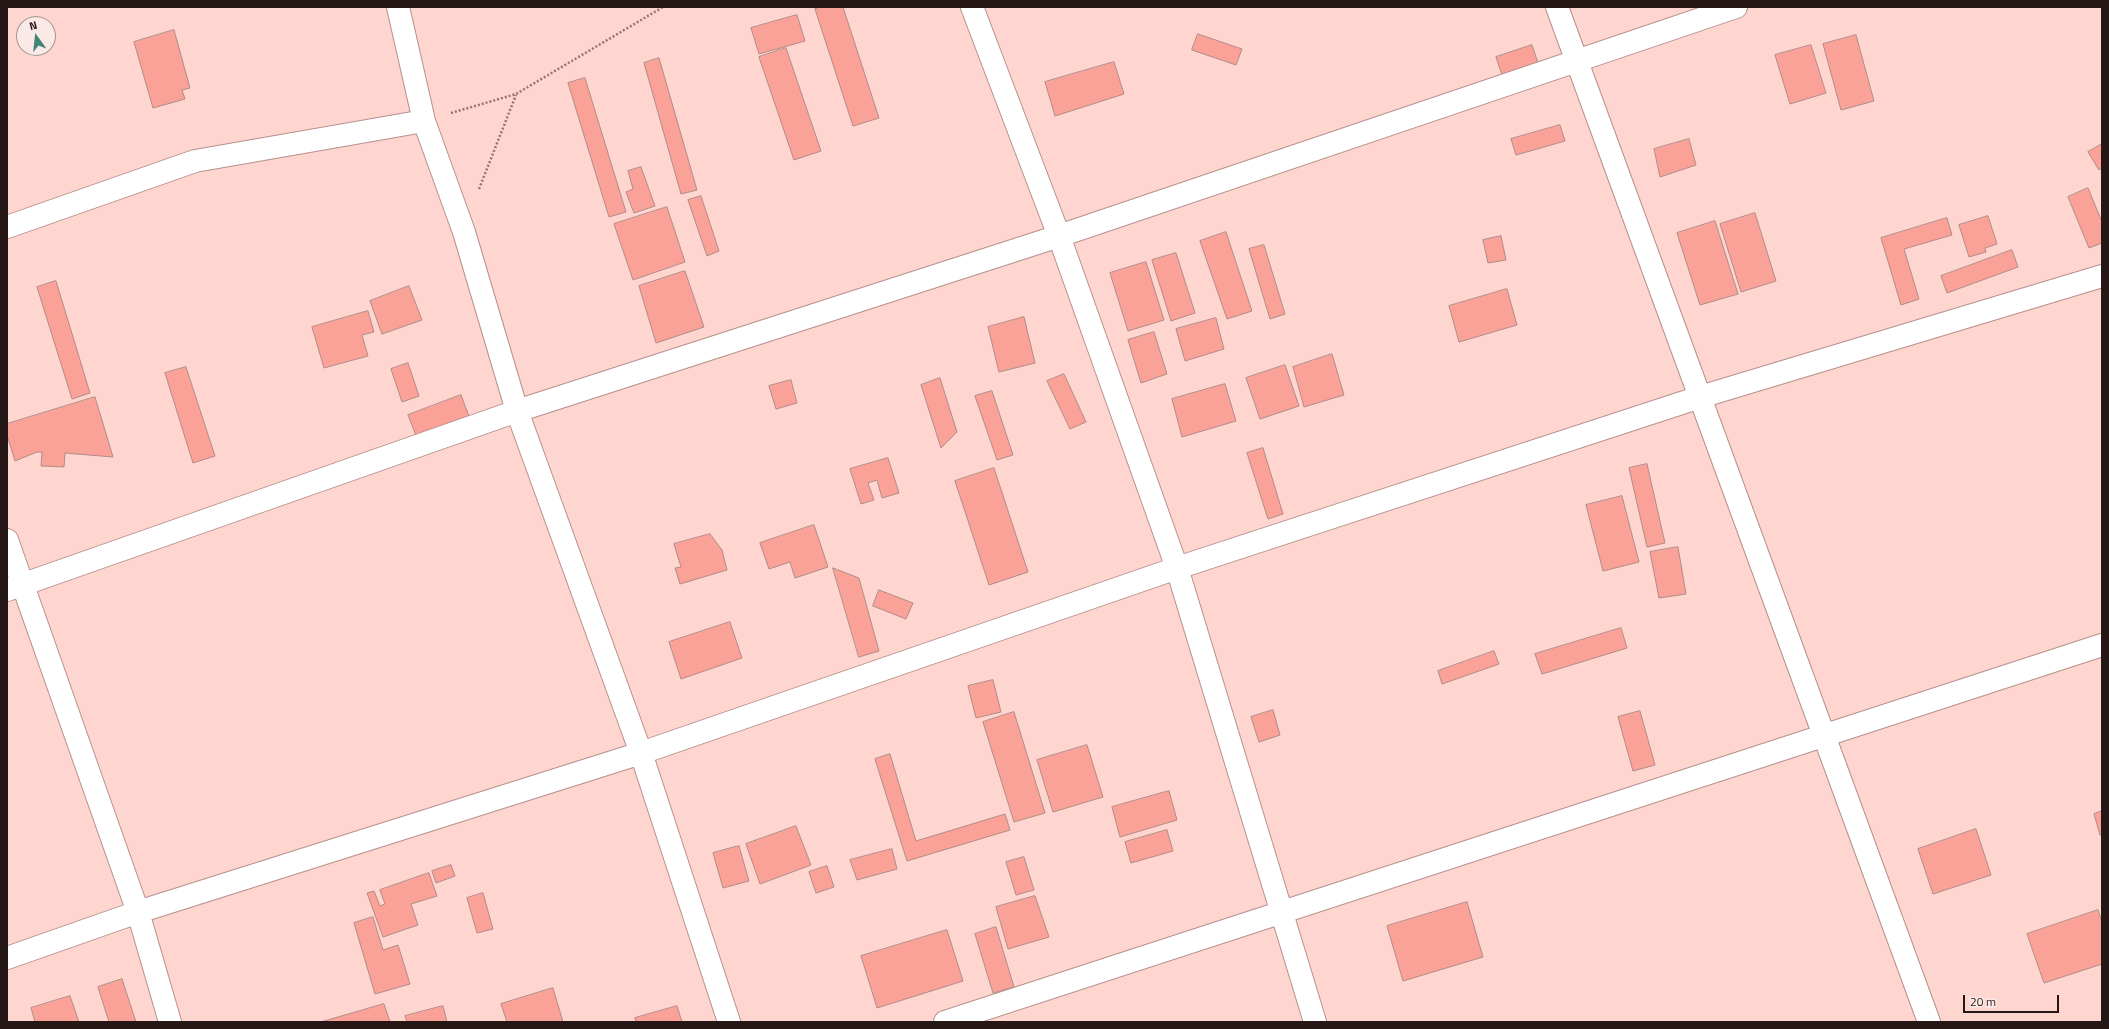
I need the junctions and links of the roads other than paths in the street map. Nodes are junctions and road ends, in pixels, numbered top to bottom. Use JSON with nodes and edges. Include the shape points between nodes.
{"nodes":[{"id":1,"x":398,"y":7,"type":"edge"},
{"id":2,"x":972,"y":7,"type":"edge"},
{"id":3,"x":1557,"y":7,"type":"edge"},
{"id":4,"x":1736,"y":7,"type":"edge"},
{"id":5,"x":1577,"y":60,"type":"junction"},
{"id":6,"x":424,"y":121,"type":"junction"},
{"id":7,"x":7,"y":227,"type":"edge"},
{"id":8,"x":1059,"y":236,"type":"junction"},
{"id":9,"x":2102,"y":276,"type":"edge"},
{"id":10,"x":1700,"y":397,"type":"junction"},
{"id":11,"x":517,"y":411,"type":"junction"},
{"id":12,"x":7,"y":540,"type":"edge"},
{"id":13,"x":1178,"y":568,"type":"junction"},
{"id":14,"x":16,"y":587,"type":"edge"},
{"id":15,"x":2102,"y":645,"type":"edge"},
{"id":16,"x":1824,"y":735,"type":"junction"},
{"id":17,"x":641,"y":753,"type":"junction"},
{"id":18,"x":138,"y":912,"type":"junction"},
{"id":19,"x":1283,"y":912,"type":"junction"},
{"id":20,"x":7,"y":958,"type":"edge"},
{"id":21,"x":170,"y":1022,"type":"edge"},
{"id":22,"x":729,"y":1022,"type":"edge"},
{"id":23,"x":945,"y":1022,"type":"edge"},
{"id":24,"x":1315,"y":1022,"type":"edge"},
{"id":25,"x":1930,"y":1022,"type":"edge"}],
"edges":[{"from":1,"to":6,"type":"street"},
{"from":2,"to":8,"type":"street"},
{"from":3,"to":5,"type":"street"},
{"from":4,"to":5,"type":"street"},
{"from":5,"to":8,"type":"street"},
{"from":5,"to":10,"type":"street"},
{"from":6,"to":7,"type":"street","via":[[195,161]]},
{"from":6,"to":11,"type":"street","via":[[464,232]]},
{"from":8,"to":11,"type":"street"},
{"from":8,"to":13,"type":"street"},
{"from":9,"to":10,"type":"street"},
{"from":10,"to":13,"type":"street"},
{"from":10,"to":16,"type":"street"},
{"from":11,"to":14,"type":"street"},
{"from":11,"to":17,"type":"street"},
{"from":12,"to":14,"type":"street"},
{"from":13,"to":17,"type":"street"},
{"from":13,"to":19,"type":"street"},
{"from":14,"to":18,"type":"street"},
{"from":15,"to":16,"type":"street"},
{"from":16,"to":19,"type":"street"},
{"from":16,"to":25,"type":"street"},
{"from":17,"to":18,"type":"street"},
{"from":17,"to":22,"type":"street"},
{"from":18,"to":20,"type":"street"},
{"from":18,"to":21,"type":"street"},
{"from":19,"to":23,"type":"street"},
{"from":19,"to":24,"type":"street"}]}
